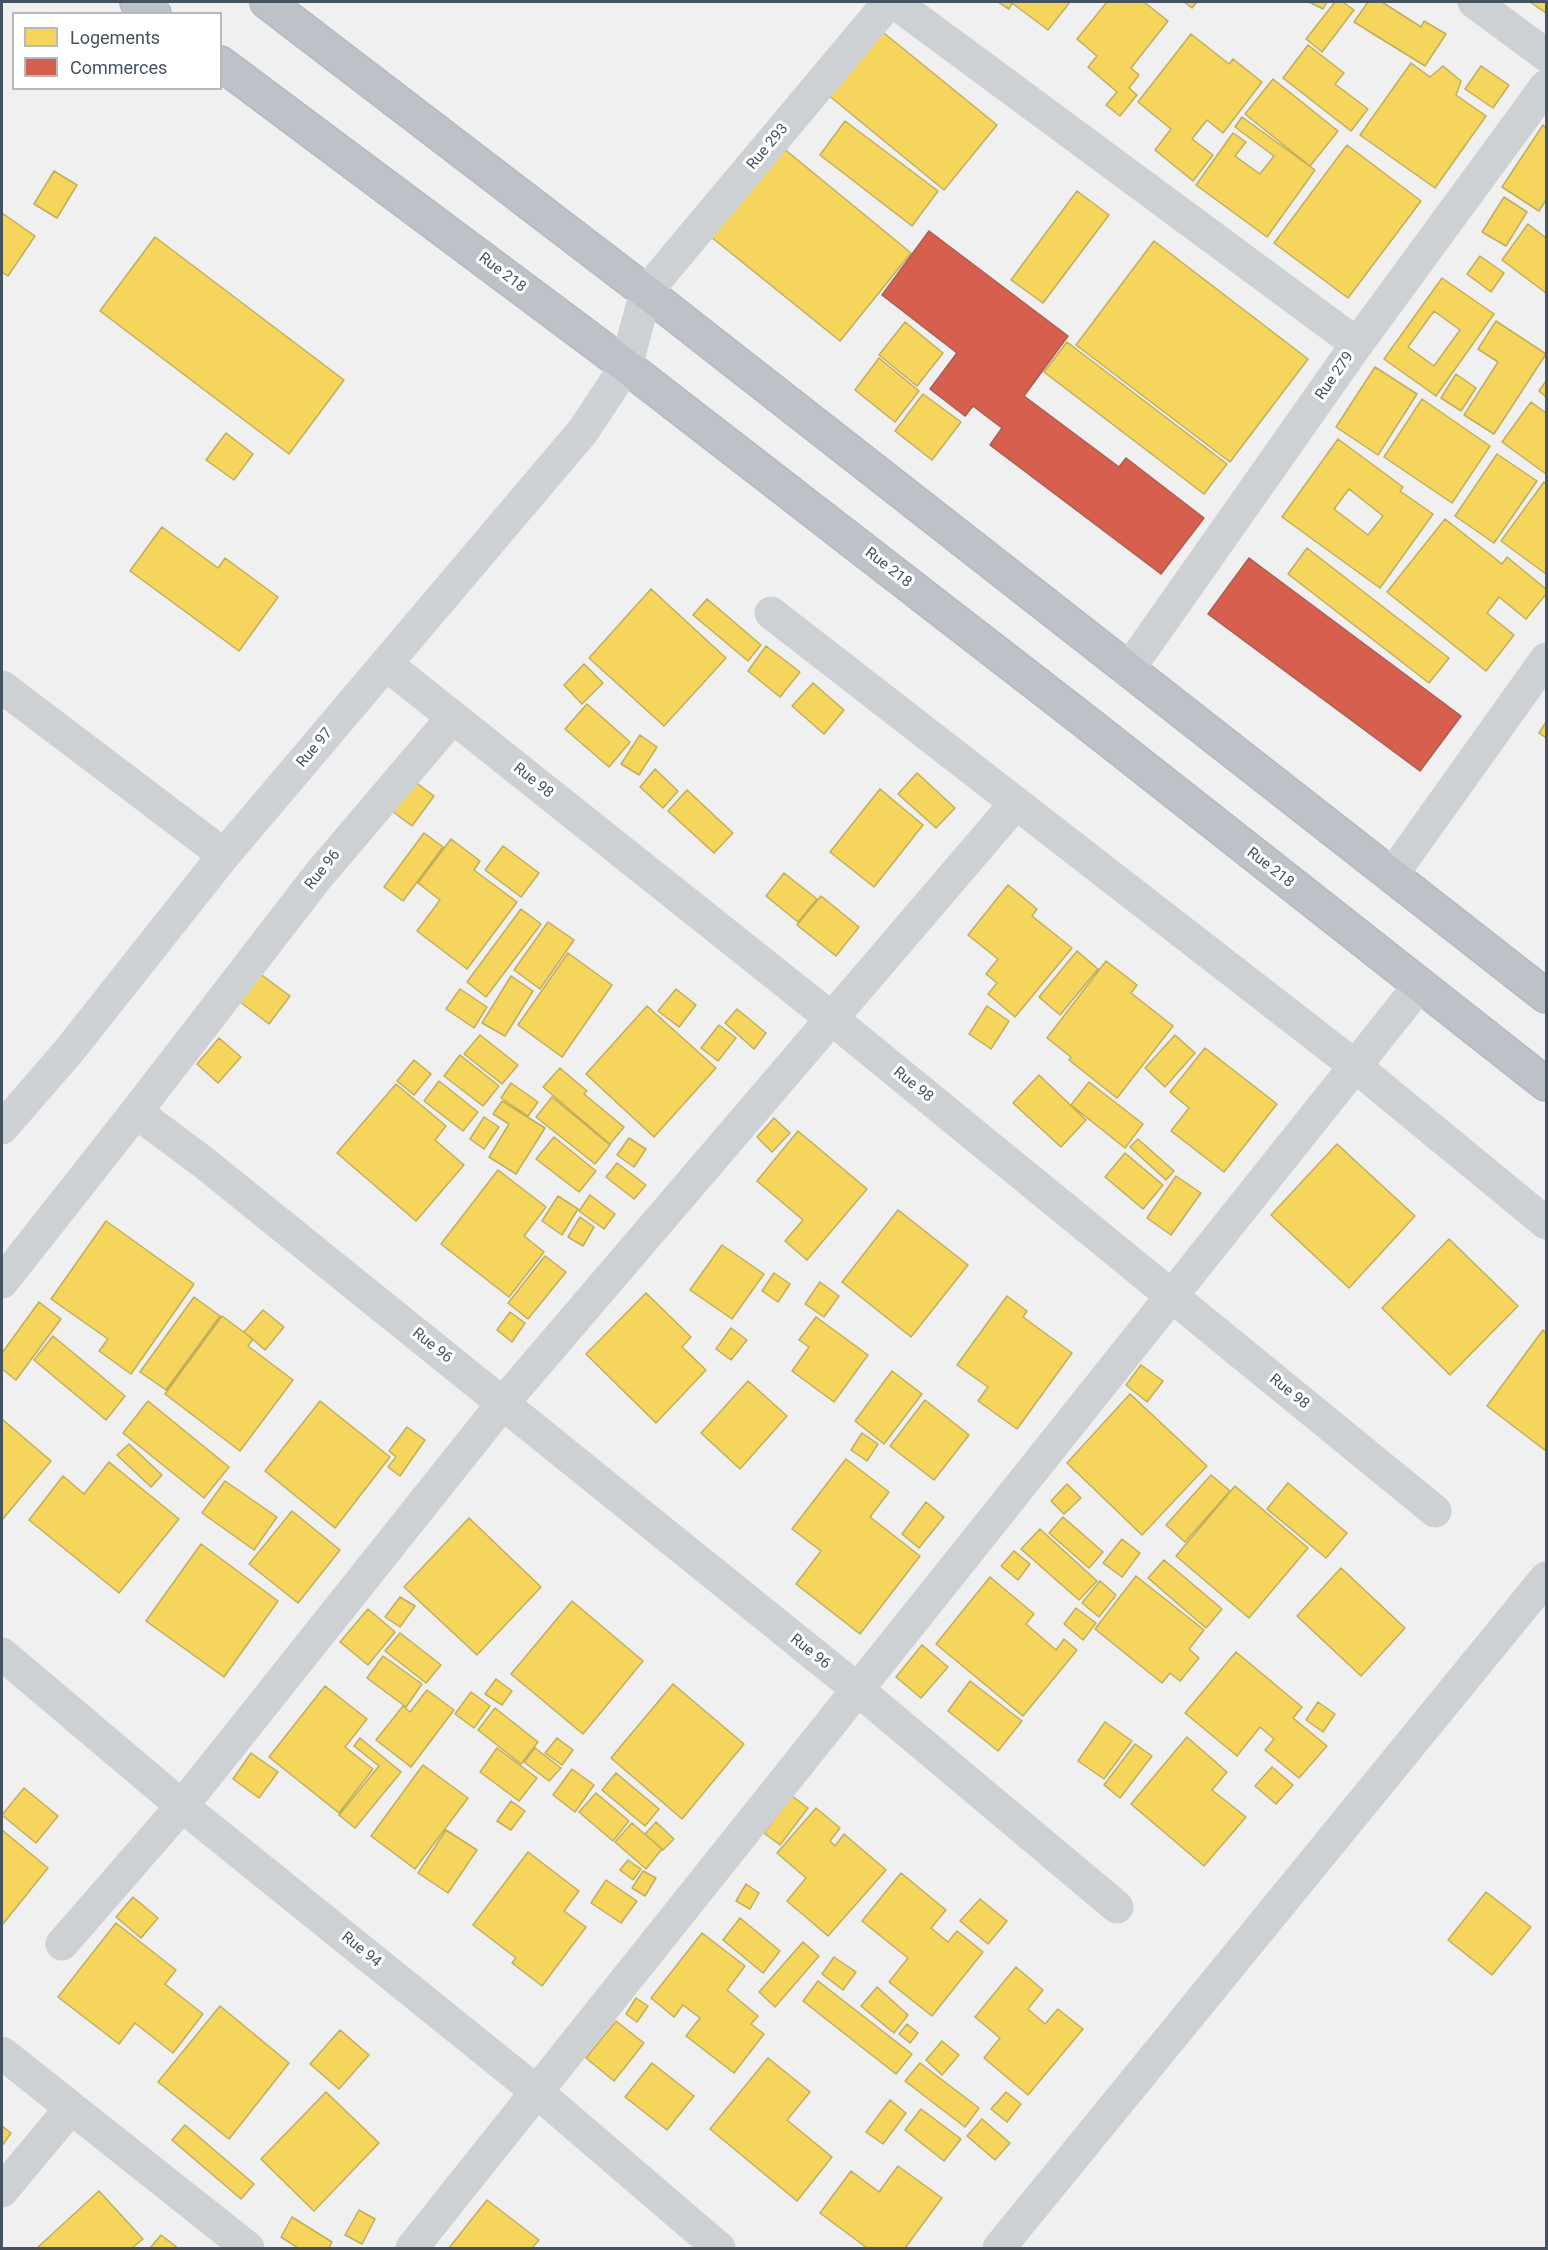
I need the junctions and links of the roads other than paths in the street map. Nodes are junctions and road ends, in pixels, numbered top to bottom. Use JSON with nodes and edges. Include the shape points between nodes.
{"nodes":[{"id":1,"x":137,"y":2,"type":"edge"},
{"id":2,"x":267,"y":2,"type":"edge"},
{"id":3,"x":889,"y":2,"type":"edge"},
{"id":4,"x":894,"y":2,"type":"edge"},
{"id":5,"x":1474,"y":2,"type":"edge"},
{"id":6,"x":151,"y":12,"type":"edge"},
{"id":7,"x":1546,"y":55,"type":"edge"},
{"id":8,"x":222,"y":64,"type":"edge"},
{"id":9,"x":1546,"y":86,"type":"edge"},
{"id":10,"x":646,"y":292,"type":"junction"},
{"id":11,"x":1357,"y":344,"type":"junction"},
{"id":12,"x":626,"y":366,"type":"junction"},
{"id":13,"x":771,"y":613,"type":"dead end"},
{"id":14,"x":1546,"y":659,"type":"edge"},
{"id":15,"x":386,"y":664,"type":"junction"},
{"id":16,"x":1128,"y":670,"type":"junction"},
{"id":17,"x":2,"y":687,"type":"edge"},
{"id":18,"x":453,"y":717,"type":"junction"},
{"id":19,"x":1016,"y":803,"type":"junction"},
{"id":20,"x":224,"y":855,"type":"junction"},
{"id":21,"x":1392,"y":875,"type":"junction"},
{"id":22,"x":1419,"y":986,"type":"junction"},
{"id":23,"x":1546,"y":996,"type":"edge"},
{"id":24,"x":831,"y":1018,"type":"junction"},
{"id":25,"x":1355,"y":1066,"type":"junction"},
{"id":26,"x":1546,"y":1084,"type":"edge"},
{"id":27,"x":135,"y":1112,"type":"junction"},
{"id":28,"x":2,"y":1128,"type":"edge"},
{"id":29,"x":1546,"y":1223,"type":"edge"},
{"id":30,"x":2,"y":1282,"type":"edge"},
{"id":31,"x":1171,"y":1296,"type":"junction"},
{"id":32,"x":502,"y":1403,"type":"junction"},
{"id":33,"x":1435,"y":1511,"type":"dead end"},
{"id":34,"x":1546,"y":1578,"type":"edge"},
{"id":35,"x":2,"y":1654,"type":"edge"},
{"id":36,"x":857,"y":1689,"type":"junction"},
{"id":37,"x":182,"y":1806,"type":"junction"},
{"id":38,"x":1117,"y":1907,"type":"dead end"},
{"id":39,"x":62,"y":1944,"type":"dead end"},
{"id":40,"x":2,"y":2053,"type":"edge"},
{"id":41,"x":537,"y":2092,"type":"junction"},
{"id":42,"x":71,"y":2108,"type":"junction"},
{"id":43,"x":2,"y":2191,"type":"edge"},
{"id":44,"x":248,"y":2248,"type":"edge"},
{"id":45,"x":412,"y":2248,"type":"edge"},
{"id":46,"x":718,"y":2248,"type":"edge"},
{"id":47,"x":999,"y":2248,"type":"edge"}],
"edges":[{"from":1,"to":6,"type":"highway"},
{"from":2,"to":10,"type":"highway"},
{"from":3,"to":10,"type":"street","name":"Rue 293"},
{"from":4,"to":11,"type":"street"},
{"from":5,"to":7,"type":"street"},
{"from":8,"to":12,"type":"highway","name":"Rue 218"},
{"from":9,"to":11,"type":"street","name":"Rue 279"},
{"from":10,"to":12,"type":"street"},
{"from":10,"to":16,"type":"highway"},
{"from":11,"to":16,"type":"street","name":"Rue 279"},
{"from":12,"to":15,"type":"street","name":"Rue 97","via":[[583,431]]},
{"from":12,"to":22,"type":"highway","name":"Rue 218","via":[[1077,714]]},
{"from":13,"to":19,"type":"street"},
{"from":14,"to":21,"type":"street"},
{"from":15,"to":18,"type":"street","name":"Rue 98"},
{"from":15,"to":20,"type":"street","name":"Rue 97"},
{"from":16,"to":21,"type":"highway"},
{"from":17,"to":20,"type":"street"},
{"from":18,"to":24,"type":"street","name":"Rue 98"},
{"from":18,"to":27,"type":"street","name":"Rue 96","via":[[318,876]]},
{"from":19,"to":24,"type":"street"},
{"from":19,"to":25,"type":"street"},
{"from":20,"to":28,"type":"street","name":"Rue 97","via":[[68,1052]]},
{"from":21,"to":23,"type":"highway"},
{"from":22,"to":25,"type":"street"},
{"from":22,"to":26,"type":"highway","name":"Rue 218"},
{"from":24,"to":31,"type":"street","name":"Rue 98"},
{"from":24,"to":32,"type":"street"},
{"from":25,"to":29,"type":"street"},
{"from":25,"to":31,"type":"street"},
{"from":27,"to":30,"type":"street"},
{"from":27,"to":32,"type":"street","name":"Rue 96","via":[[203,1162]]},
{"from":31,"to":33,"type":"street","name":"Rue 98"},
{"from":31,"to":36,"type":"street"},
{"from":32,"to":36,"type":"street","name":"Rue 96"},
{"from":32,"to":37,"type":"street"},
{"from":34,"to":47,"type":"street"},
{"from":35,"to":37,"type":"street","name":"Rue 94"},
{"from":36,"to":38,"type":"street","name":"Rue 96"},
{"from":36,"to":41,"type":"street"},
{"from":37,"to":39,"type":"street"},
{"from":37,"to":41,"type":"street","name":"Rue 94"},
{"from":40,"to":42,"type":"street"},
{"from":41,"to":45,"type":"street"},
{"from":41,"to":46,"type":"street","name":"Rue 94"},
{"from":42,"to":43,"type":"street"},
{"from":42,"to":44,"type":"street"}]}
